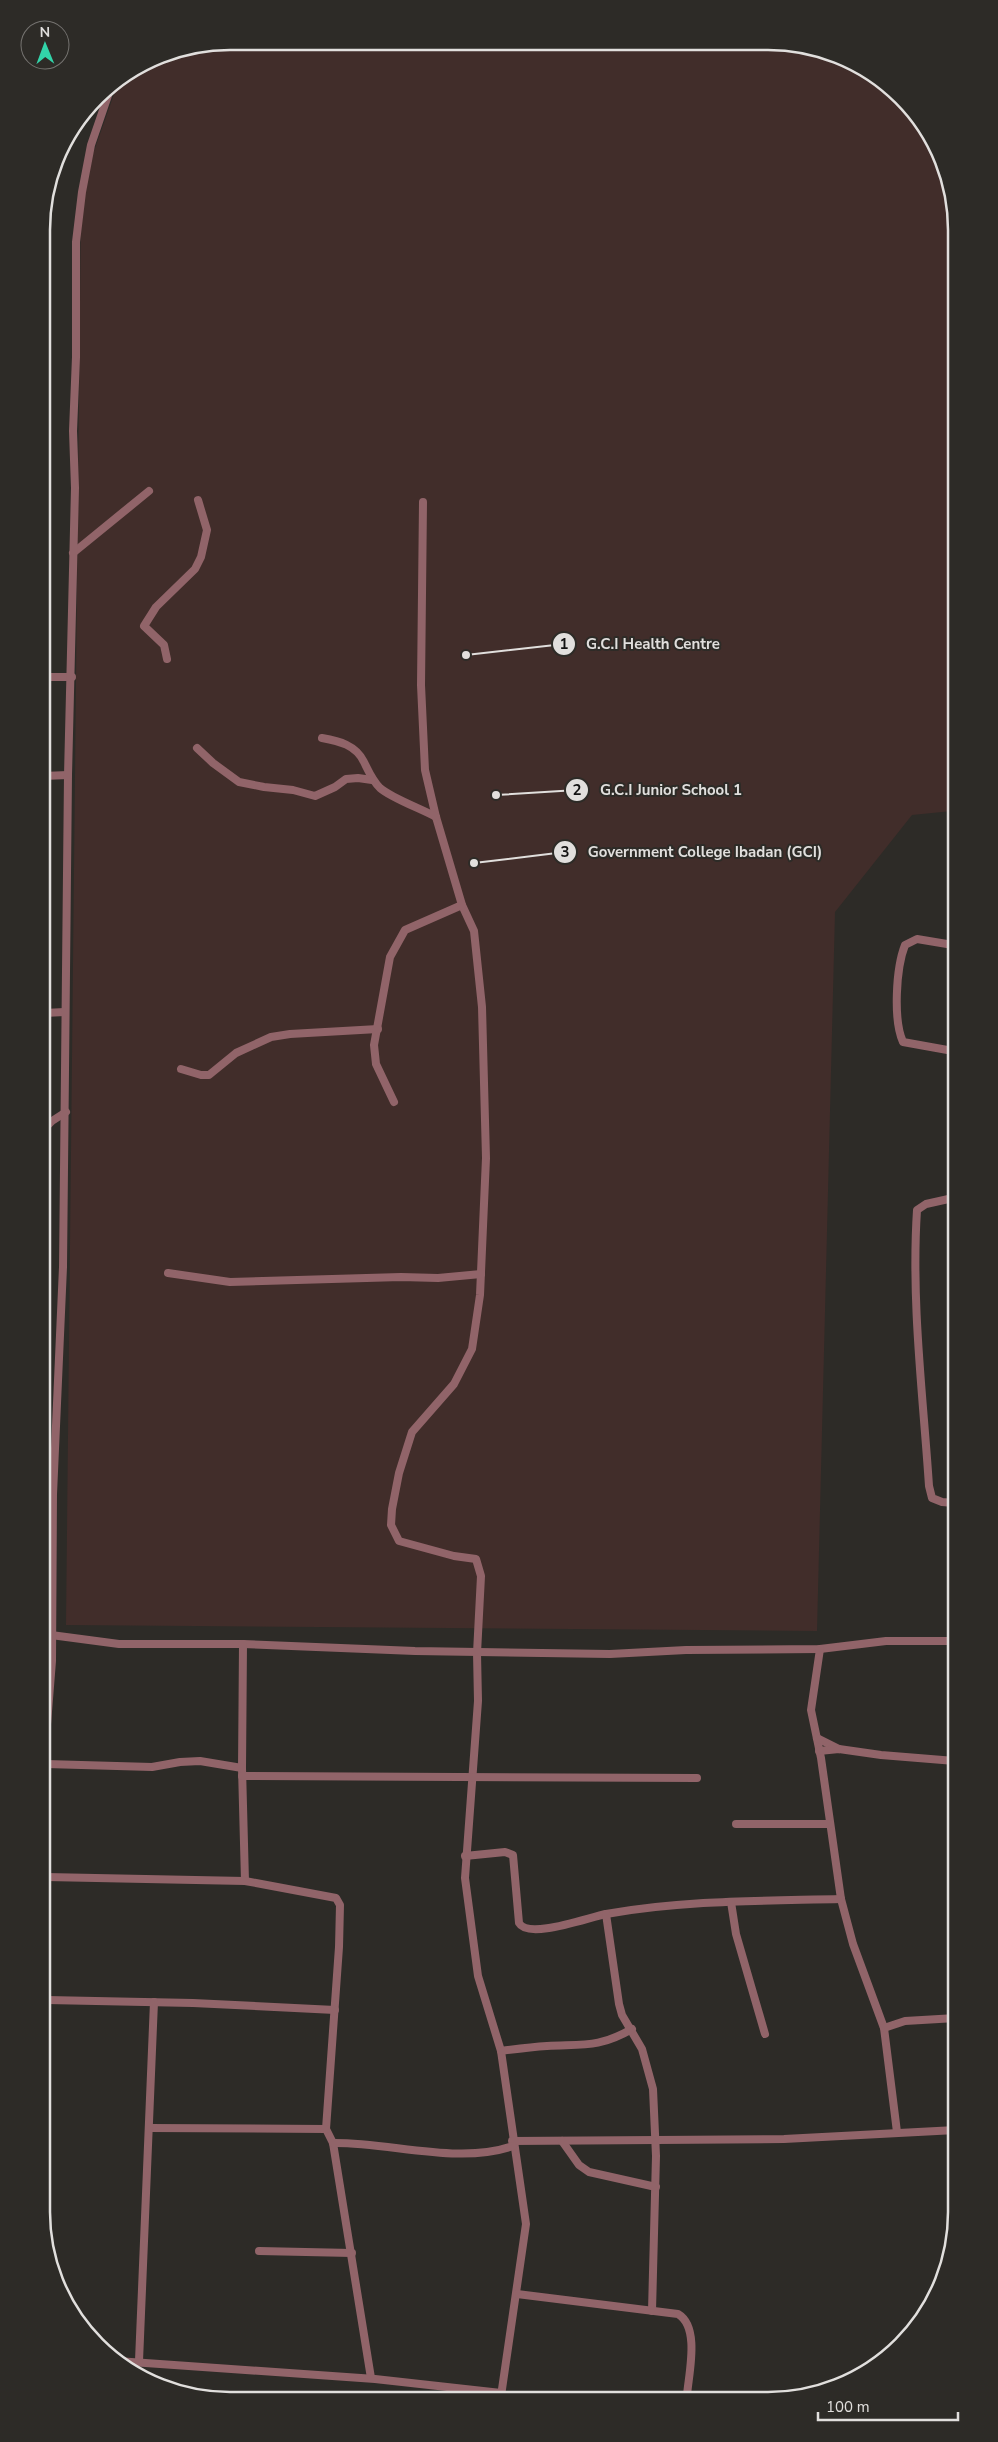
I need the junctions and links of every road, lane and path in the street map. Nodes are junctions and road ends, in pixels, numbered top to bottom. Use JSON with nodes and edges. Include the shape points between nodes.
{"nodes":[{"id":1,"x":107,"y":99,"type":"edge"},
{"id":2,"x":149,"y":491,"type":"dead end"},
{"id":3,"x":198,"y":500,"type":"dead end"},
{"id":4,"x":423,"y":502,"type":"dead end"},
{"id":5,"x":73,"y":553,"type":"junction"},
{"id":6,"x":167,"y":659,"type":"dead end"},
{"id":7,"x":50,"y":677,"type":"edge"},
{"id":8,"x":72,"y":677,"type":"junction"},
{"id":9,"x":322,"y":738,"type":"dead end"},
{"id":10,"x":197,"y":748,"type":"dead end"},
{"id":11,"x":68,"y":775,"type":"junction"},
{"id":12,"x":50,"y":776,"type":"edge"},
{"id":13,"x":372,"y":780,"type":"junction"},
{"id":14,"x":436,"y":817,"type":"junction"},
{"id":15,"x":462,"y":905,"type":"junction"},
{"id":16,"x":948,"y":944,"type":"edge"},
{"id":17,"x":65,"y":1012,"type":"junction"},
{"id":18,"x":50,"y":1013,"type":"edge"},
{"id":19,"x":378,"y":1029,"type":"junction"},
{"id":20,"x":948,"y":1050,"type":"edge"},
{"id":21,"x":181,"y":1069,"type":"dead end"},
{"id":22,"x":394,"y":1102,"type":"dead end"},
{"id":23,"x":66,"y":1112,"type":"junction"},
{"id":24,"x":50,"y":1123,"type":"edge"},
{"id":25,"x":948,"y":1199,"type":"edge"},
{"id":26,"x":168,"y":1273,"type":"dead end"},
{"id":27,"x":481,"y":1274,"type":"junction"},
{"id":28,"x":50,"y":1479,"type":"edge"},
{"id":29,"x":948,"y":1502,"type":"edge"},
{"id":30,"x":51,"y":1635,"type":"junction"},
{"id":31,"x":948,"y":1641,"type":"edge"},
{"id":32,"x":243,"y":1644,"type":"junction"},
{"id":33,"x":820,"y":1649,"type":"junction"},
{"id":34,"x":478,"y":1652,"type":"junction"},
{"id":35,"x":50,"y":1678,"type":"edge"},
{"id":36,"x":817,"y":1738,"type":"junction"},
{"id":37,"x":839,"y":1749,"type":"junction"},
{"id":38,"x":819,"y":1751,"type":"junction"},
{"id":39,"x":948,"y":1760,"type":"edge"},
{"id":40,"x":50,"y":1764,"type":"edge"},
{"id":41,"x":242,"y":1768,"type":"junction"},
{"id":42,"x":242,"y":1776,"type":"junction"},
{"id":43,"x":473,"y":1778,"type":"junction"},
{"id":44,"x":697,"y":1778,"type":"dead end"},
{"id":45,"x":736,"y":1824,"type":"dead end"},
{"id":46,"x":830,"y":1824,"type":"junction"},
{"id":47,"x":465,"y":1856,"type":"junction"},
{"id":48,"x":50,"y":1876,"type":"edge"},
{"id":49,"x":245,"y":1881,"type":"junction"},
{"id":50,"x":841,"y":1899,"type":"junction"},
{"id":51,"x":731,"y":1902,"type":"junction"},
{"id":52,"x":606,"y":1914,"type":"junction"},
{"id":53,"x":50,"y":2000,"type":"edge"},
{"id":54,"x":154,"y":2002,"type":"junction"},
{"id":55,"x":335,"y":2010,"type":"junction"},
{"id":56,"x":948,"y":2018,"type":"edge"},
{"id":57,"x":884,"y":2028,"type":"junction"},
{"id":58,"x":632,"y":2029,"type":"junction"},
{"id":59,"x":765,"y":2034,"type":"dead end"},
{"id":60,"x":500,"y":2051,"type":"junction"},
{"id":61,"x":149,"y":2128,"type":"junction"},
{"id":62,"x":326,"y":2129,"type":"junction"},
{"id":63,"x":948,"y":2130,"type":"edge"},
{"id":64,"x":897,"y":2132,"type":"junction"},
{"id":65,"x":656,"y":2140,"type":"junction"},
{"id":66,"x":562,"y":2141,"type":"junction"},
{"id":67,"x":333,"y":2143,"type":"junction"},
{"id":68,"x":513,"y":2143,"type":"junction"},
{"id":69,"x":656,"y":2187,"type":"junction"},
{"id":70,"x":259,"y":2251,"type":"dead end"},
{"id":71,"x":352,"y":2254,"type":"junction"},
{"id":72,"x":517,"y":2294,"type":"junction"},
{"id":73,"x":652,"y":2311,"type":"junction"},
{"id":74,"x":129,"y":2361,"type":"edge"},
{"id":75,"x":139,"y":2361,"type":"junction"},
{"id":76,"x":371,"y":2378,"type":"junction"},
{"id":77,"x":485,"y":2392,"type":"edge"},
{"id":78,"x":501,"y":2392,"type":"edge"},
{"id":79,"x":687,"y":2392,"type":"edge"}],
"edges":[{"from":1,"to":5,"type":"street","via":[[91,145],[76,242]]},
{"from":2,"to":5,"type":"street"},
{"from":3,"to":6,"type":"street","via":[[207,530],[201,557],[195,569],[156,607],[144,626],[164,644]]},
{"from":4,"to":14,"type":"street","via":[[422,703],[425,770]]},
{"from":5,"to":8,"type":"street"},
{"from":7,"to":8,"type":"street"},
{"from":8,"to":11,"type":"street"},
{"from":9,"to":13,"type":"street","via":[[355,749],[364,760]]},
{"from":10,"to":13,"type":"street","via":[[239,782],[264,787],[315,796],[335,788],[346,779]]},
{"from":11,"to":12,"type":"street"},
{"from":11,"to":17,"type":"street"},
{"from":13,"to":14,"type":"street","via":[[382,790]]},
{"from":14,"to":15,"type":"street"},
{"from":15,"to":19,"type":"street","via":[[405,930],[390,957]]},
{"from":15,"to":27,"type":"street","via":[[474,931],[482,1008],[486,1158]]},
{"from":16,"to":20,"type":"street","via":[[918,939],[905,945],[898,984],[898,1020],[903,1042]]},
{"from":17,"to":18,"type":"street"},
{"from":17,"to":23,"type":"street"},
{"from":19,"to":21,"type":"street","via":[[272,1037],[236,1053],[208,1075]]},
{"from":19,"to":22,"type":"street","via":[[374,1045],[376,1064]]},
{"from":23,"to":24,"type":"street"},
{"from":23,"to":28,"type":"street","via":[[61,1340]]},
{"from":25,"to":29,"type":"street","via":[[926,1204],[917,1210],[915,1234],[930,1486],[932,1498]]},
{"from":26,"to":27,"type":"street","via":[[230,1282],[401,1276],[438,1278]]},
{"from":27,"to":34,"type":"street","via":[[472,1350],[454,1384],[412,1432],[399,1473],[391,1525],[400,1541],[454,1556],[476,1558],[481,1576]]},
{"from":28,"to":30,"type":"street"},
{"from":30,"to":32,"type":"street","via":[[119,1644]]},
{"from":30,"to":35,"type":"street"},
{"from":31,"to":33,"type":"street","via":[[886,1641]]},
{"from":32,"to":34,"type":"street"},
{"from":32,"to":41,"type":"street"},
{"from":33,"to":34,"type":"street","via":[[610,1654]]},
{"from":33,"to":36,"type":"street","via":[[811,1710]]},
{"from":34,"to":43,"type":"street"},
{"from":36,"to":37,"type":"street"},
{"from":36,"to":38,"type":"street"},
{"from":37,"to":38,"type":"street"},
{"from":37,"to":39,"type":"street"},
{"from":38,"to":46,"type":"street"},
{"from":40,"to":41,"type":"street","via":[[152,1767],[200,1761]]},
{"from":41,"to":42,"type":"street"},
{"from":42,"to":43,"type":"street"},
{"from":42,"to":49,"type":"street"},
{"from":43,"to":44,"type":"street"},
{"from":43,"to":47,"type":"street"},
{"from":45,"to":46,"type":"street"},
{"from":46,"to":50,"type":"street"},
{"from":47,"to":52,"type":"street","via":[[505,1852],[514,1855],[522,1927],[538,1930]]},
{"from":47,"to":60,"type":"street","via":[[478,1976]]},
{"from":48,"to":49,"type":"street"},
{"from":49,"to":55,"type":"street","via":[[336,1898],[340,1905]]},
{"from":50,"to":51,"type":"street"},
{"from":50,"to":57,"type":"street","via":[[853,1944]]},
{"from":51,"to":52,"type":"street","via":[[680,1903]]},
{"from":51,"to":59,"type":"street","via":[[736,1934]]},
{"from":52,"to":58,"type":"street","via":[[619,2004]]},
{"from":53,"to":54,"type":"street"},
{"from":54,"to":55,"type":"street"},
{"from":54,"to":61,"type":"street"},
{"from":55,"to":62,"type":"street"},
{"from":56,"to":57,"type":"street","via":[[905,2021]]},
{"from":57,"to":64,"type":"street"},
{"from":58,"to":60,"type":"street","via":[[591,2046],[545,2046]]},
{"from":58,"to":65,"type":"street","via":[[642,2049],[653,2089]]},
{"from":60,"to":68,"type":"street"},
{"from":61,"to":62,"type":"street"},
{"from":61,"to":75,"type":"street"},
{"from":62,"to":67,"type":"street"},
{"from":63,"to":64,"type":"street"},
{"from":64,"to":65,"type":"street","via":[[784,2139]]},
{"from":65,"to":66,"type":"street"},
{"from":65,"to":69,"type":"street"},
{"from":66,"to":68,"type":"street"},
{"from":66,"to":69,"type":"street","via":[[579,2165],[589,2172]]},
{"from":67,"to":68,"type":"street","via":[[360,2142],[466,2153],[500,2150]]},
{"from":67,"to":71,"type":"street"},
{"from":68,"to":72,"type":"street","via":[[526,2224]]},
{"from":69,"to":73,"type":"street"},
{"from":70,"to":71,"type":"street"},
{"from":71,"to":76,"type":"street"},
{"from":72,"to":73,"type":"street"},
{"from":72,"to":78,"type":"street"},
{"from":73,"to":79,"type":"street","via":[[678,2314],[686,2319],[691,2332]]},
{"from":74,"to":75,"type":"street"},
{"from":75,"to":76,"type":"street"},
{"from":76,"to":77,"type":"street"}]}
